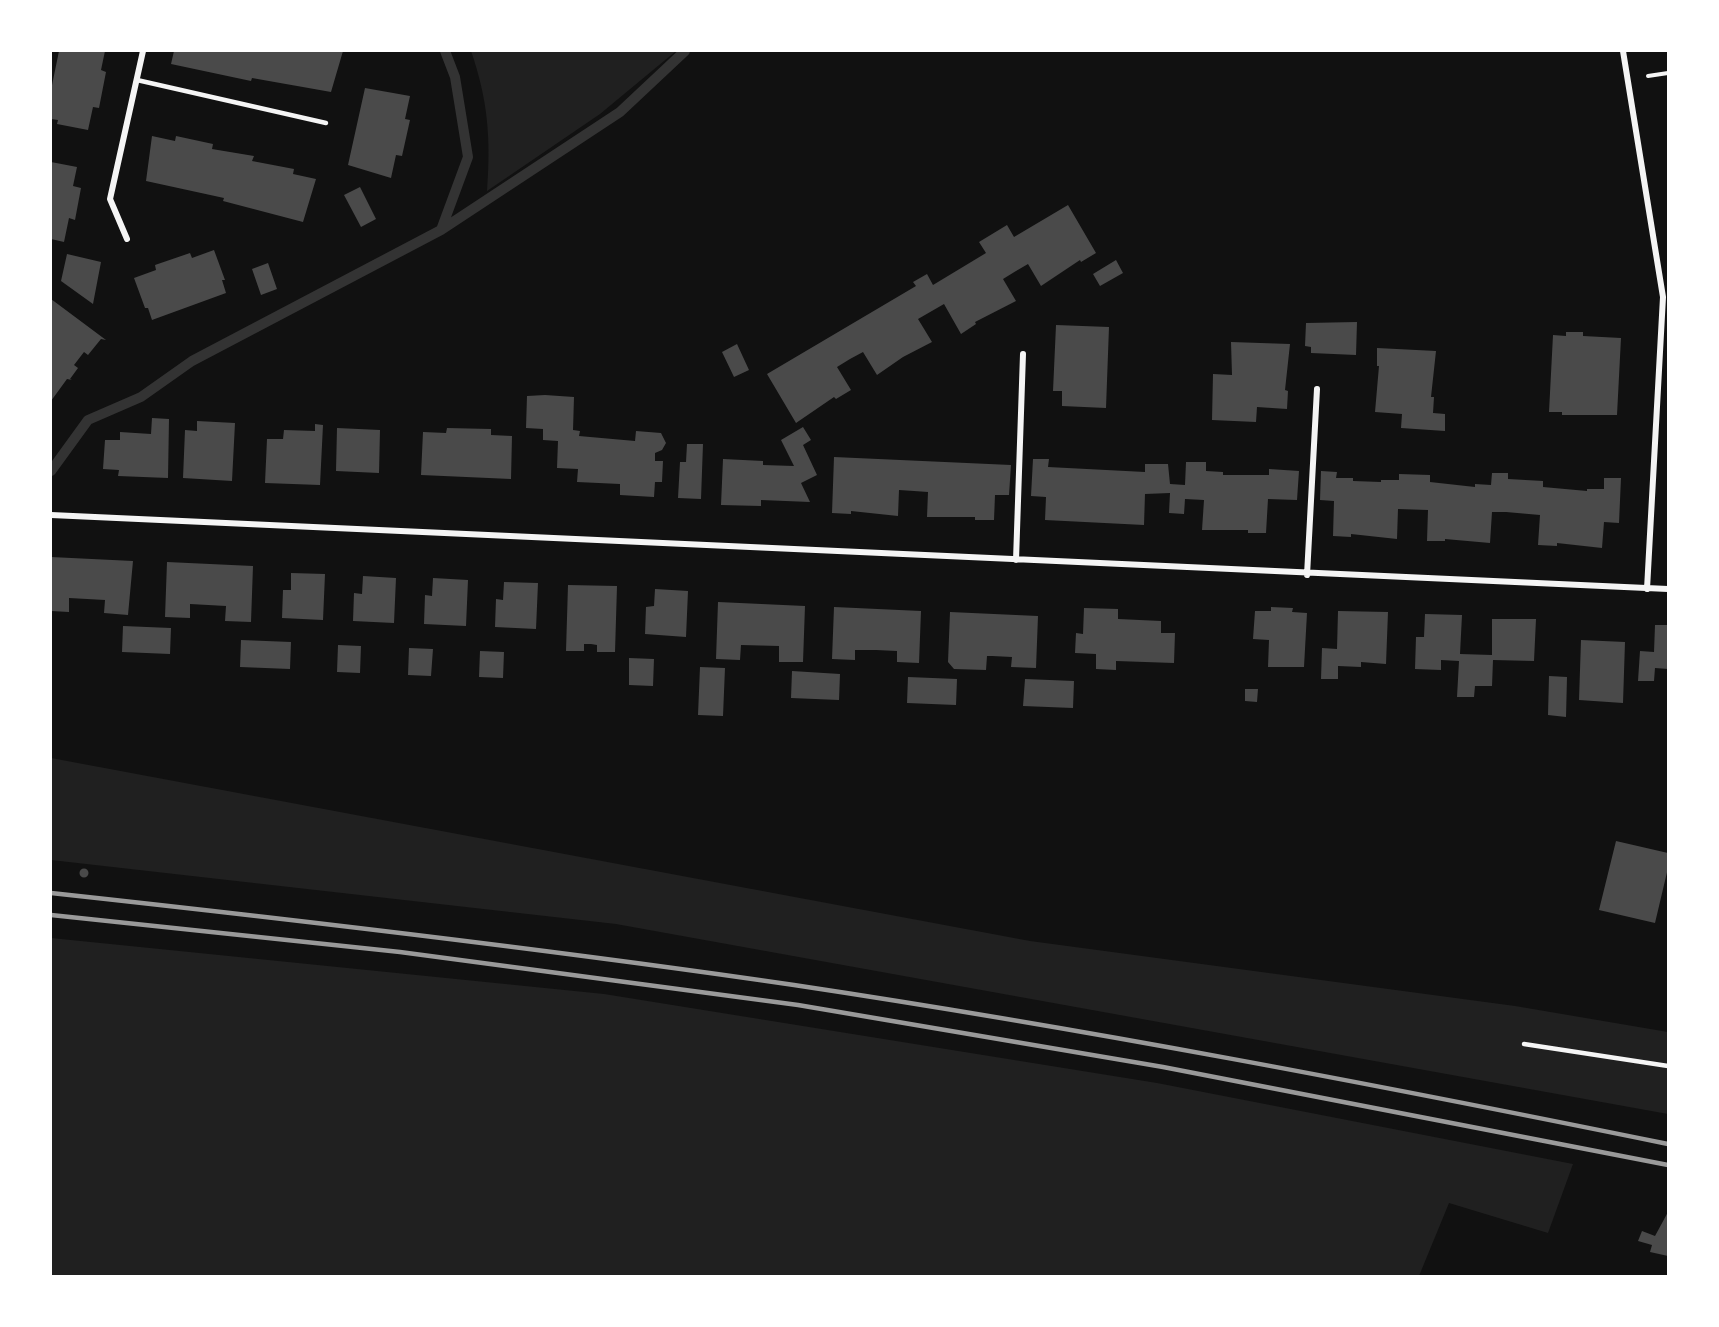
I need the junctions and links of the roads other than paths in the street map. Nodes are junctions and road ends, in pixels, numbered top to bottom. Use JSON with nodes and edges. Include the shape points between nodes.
{"nodes":[{"id":1,"x":142,"y":51,"type":"edge"},
{"id":2,"x":1623,"y":51,"type":"edge"},
{"id":3,"x":137,"y":80,"type":"junction"},
{"id":4,"x":326,"y":123,"type":"dead end"},
{"id":5,"x":127,"y":239,"type":"dead end"},
{"id":6,"x":1666,"y":297,"type":"edge"},
{"id":7,"x":1023,"y":354,"type":"dead end"},
{"id":8,"x":1317,"y":389,"type":"dead end"},
{"id":9,"x":51,"y":515,"type":"edge"},
{"id":10,"x":1016,"y":560,"type":"junction"},
{"id":11,"x":1307,"y":574,"type":"junction"},
{"id":12,"x":1647,"y":589,"type":"junction"},
{"id":13,"x":1668,"y":589,"type":"edge"},
{"id":14,"x":1524,"y":1044,"type":"dead end"},
{"id":15,"x":1668,"y":1066,"type":"edge"}],
"edges":[{"from":1,"to":3,"type":"street"},
{"from":2,"to":6,"type":"street"},
{"from":3,"to":4,"type":"lane"},
{"from":3,"to":5,"type":"street","via":[[110,199]]},
{"from":6,"to":12,"type":"street"},
{"from":7,"to":10,"type":"street"},
{"from":8,"to":11,"type":"street"},
{"from":9,"to":10,"type":"street"},
{"from":10,"to":11,"type":"street"},
{"from":11,"to":12,"type":"street"},
{"from":12,"to":13,"type":"street"},
{"from":14,"to":15,"type":"lane"}]}
